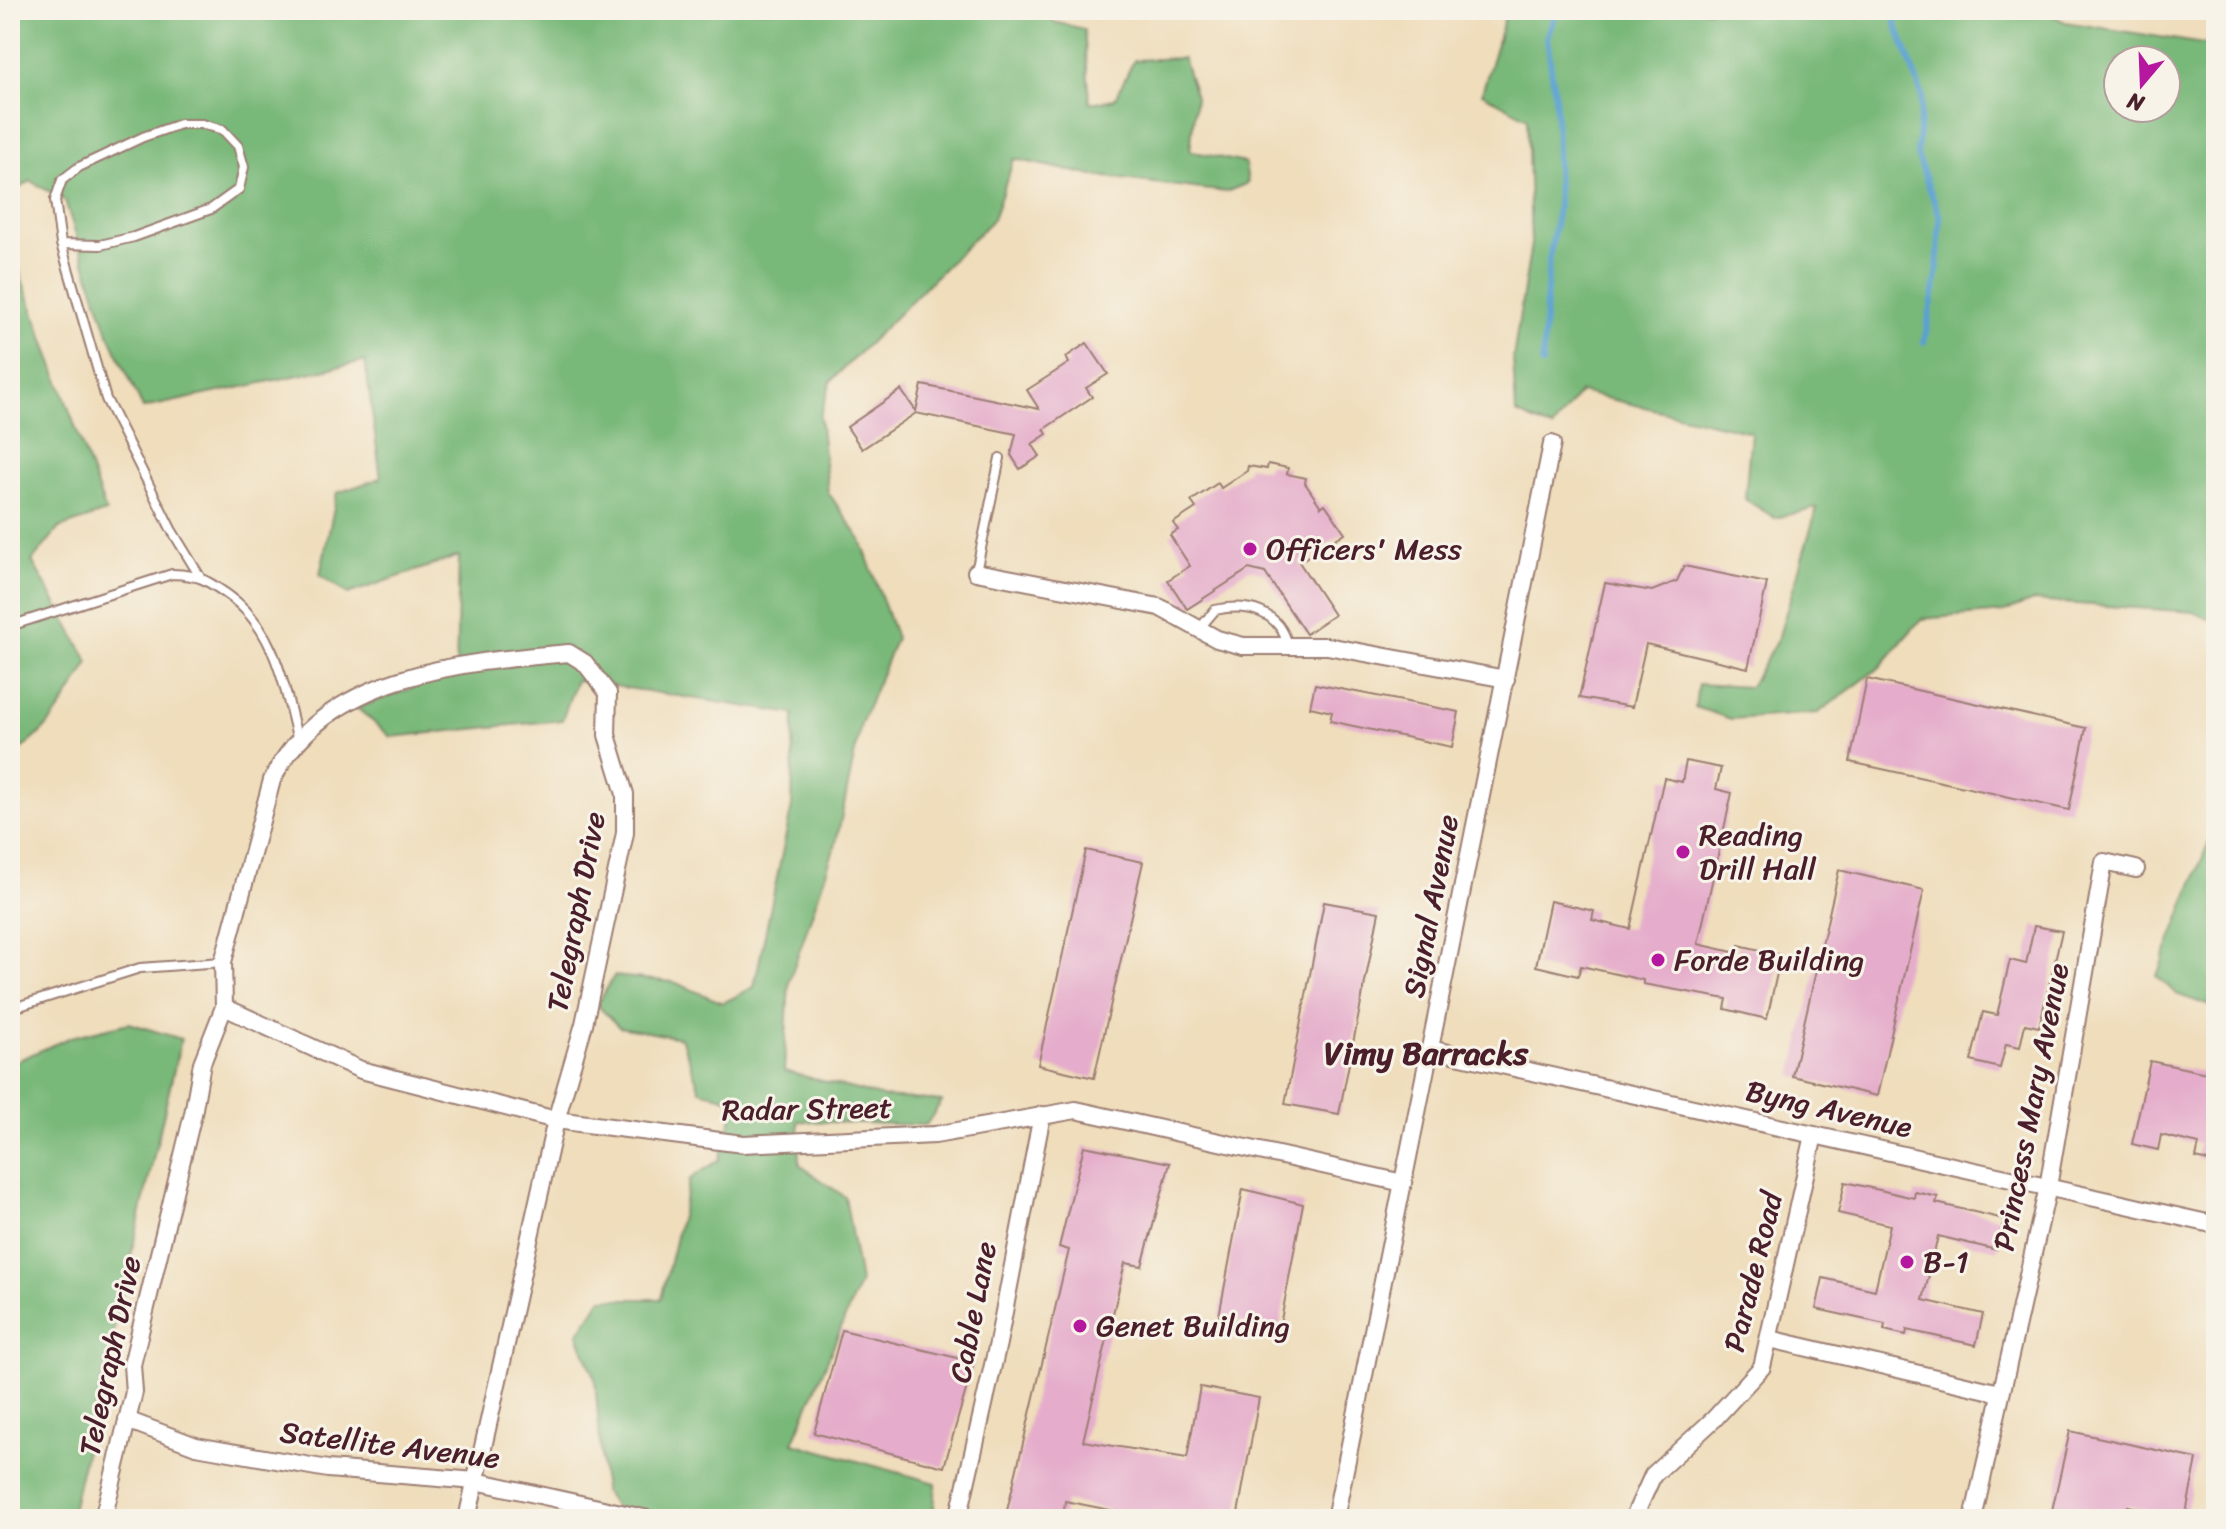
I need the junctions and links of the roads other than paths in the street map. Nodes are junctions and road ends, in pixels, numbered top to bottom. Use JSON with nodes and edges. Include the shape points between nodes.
{"nodes":[{"id":1,"x":61,"y":244,"type":"junction"},
{"id":2,"x":1552,"y":444,"type":"dead end"},
{"id":3,"x":1000,"y":458,"type":"dead end"},
{"id":4,"x":976,"y":572,"type":"joint"},
{"id":5,"x":199,"y":575,"type":"junction"},
{"id":6,"x":10,"y":626,"type":"edge"},
{"id":7,"x":1199,"y":629,"type":"junction"},
{"id":8,"x":1288,"y":647,"type":"junction"},
{"id":9,"x":1506,"y":679,"type":"junction"},
{"id":10,"x":298,"y":741,"type":"junction"},
{"id":11,"x":2136,"y":869,"type":"dead end"},
{"id":12,"x":223,"y":962,"type":"junction"},
{"id":13,"x":224,"y":1007,"type":"junction"},
{"id":14,"x":10,"y":1009,"type":"edge"},
{"id":15,"x":1430,"y":1049,"type":"junction"},
{"id":16,"x":1042,"y":1115,"type":"junction"},
{"id":17,"x":556,"y":1120,"type":"junction"},
{"id":18,"x":1814,"y":1135,"type":"junction"},
{"id":19,"x":1403,"y":1183,"type":"junction"},
{"id":20,"x":2048,"y":1187,"type":"junction"},
{"id":21,"x":2216,"y":1225,"type":"edge"},
{"id":22,"x":1770,"y":1339,"type":"junction"},
{"id":23,"x":2000,"y":1393,"type":"junction"},
{"id":24,"x":127,"y":1420,"type":"junction"},
{"id":25,"x":476,"y":1481,"type":"junction"},
{"id":26,"x":103,"y":1519,"type":"edge"},
{"id":27,"x":467,"y":1519,"type":"edge"},
{"id":28,"x":648,"y":1519,"type":"edge"},
{"id":29,"x":958,"y":1519,"type":"edge"},
{"id":30,"x":1335,"y":1519,"type":"edge"},
{"id":31,"x":1633,"y":1519,"type":"edge"},
{"id":32,"x":1973,"y":1519,"type":"edge"}],
"edges":[{"from":1,"to":1,"type":"lane","via":[[55,200],[62,180],[79,167],[180,124],[223,130],[238,146],[244,167],[239,189],[211,209],[123,240]]},
{"from":1,"to":5,"type":"lane","via":[[106,399]]},
{"from":2,"to":9,"type":"street","name":"Signal Avenue"},
{"from":3,"to":4,"type":"lane"},
{"from":4,"to":7,"type":"street","via":[[1159,607]]},
{"from":5,"to":6,"type":"lane","via":[[172,574]]},
{"from":5,"to":10,"type":"lane","via":[[247,609],[269,638]]},
{"from":7,"to":8,"type":"street","via":[[1243,646]]},
{"from":7,"to":8,"type":"lane","via":[[1215,610],[1242,607],[1277,621]]},
{"from":8,"to":9,"type":"street","via":[[1327,646]]},
{"from":9,"to":15,"type":"street","name":"Signal Avenue"},
{"from":10,"to":12,"type":"street","name":"Telegraph Drive","via":[[272,780]]},
{"from":10,"to":17,"type":"street","name":"Telegraph Drive","via":[[350,701],[390,681],[433,672],[569,653],[585,663],[608,693],[607,735],[625,794],[625,833],[584,1024]]},
{"from":11,"to":20,"type":"street","name":"Princess Mary Avenue","via":[[2104,862]]},
{"from":12,"to":13,"type":"street","name":"Telegraph Drive"},
{"from":12,"to":14,"type":"lane","via":[[140,968]]},
{"from":13,"to":17,"type":"street","name":"Radar Street","via":[[361,1070]]},
{"from":13,"to":24,"type":"street","name":"Telegraph Drive","via":[[202,1063],[132,1365],[134,1392]]},
{"from":15,"to":18,"type":"street","name":"Byng Avenue"},
{"from":15,"to":19,"type":"street","name":"Signal Avenue"},
{"from":16,"to":17,"type":"street","name":"Radar Street","via":[[935,1135],[743,1144]]},
{"from":16,"to":19,"type":"street","name":"Radar Street","via":[[1076,1110]]},
{"from":16,"to":29,"type":"street","name":"Cable Lane"},
{"from":17,"to":25,"type":"street","name":"Telegraph Drive"},
{"from":18,"to":20,"type":"street","name":"Byng Avenue"},
{"from":18,"to":22,"type":"street","name":"Parade Road"},
{"from":19,"to":30,"type":"street","name":"Signal Avenue"},
{"from":20,"to":21,"type":"street","name":"Byng Avenue"},
{"from":20,"to":23,"type":"street","name":"Princess Mary Avenue"},
{"from":22,"to":23,"type":"street"},
{"from":22,"to":31,"type":"street","name":"Parade Road","via":[[1754,1378],[1653,1475]]},
{"from":23,"to":32,"type":"street","name":"Princess Mary Avenue"},
{"from":24,"to":25,"type":"street","name":"Satellite Avenue","via":[[196,1446],[328,1469]]},
{"from":24,"to":26,"type":"street","name":"Telegraph Drive"},
{"from":25,"to":27,"type":"street","name":"Telegraph Drive"},
{"from":25,"to":28,"type":"street","name":"Satellite Avenue"}]}
